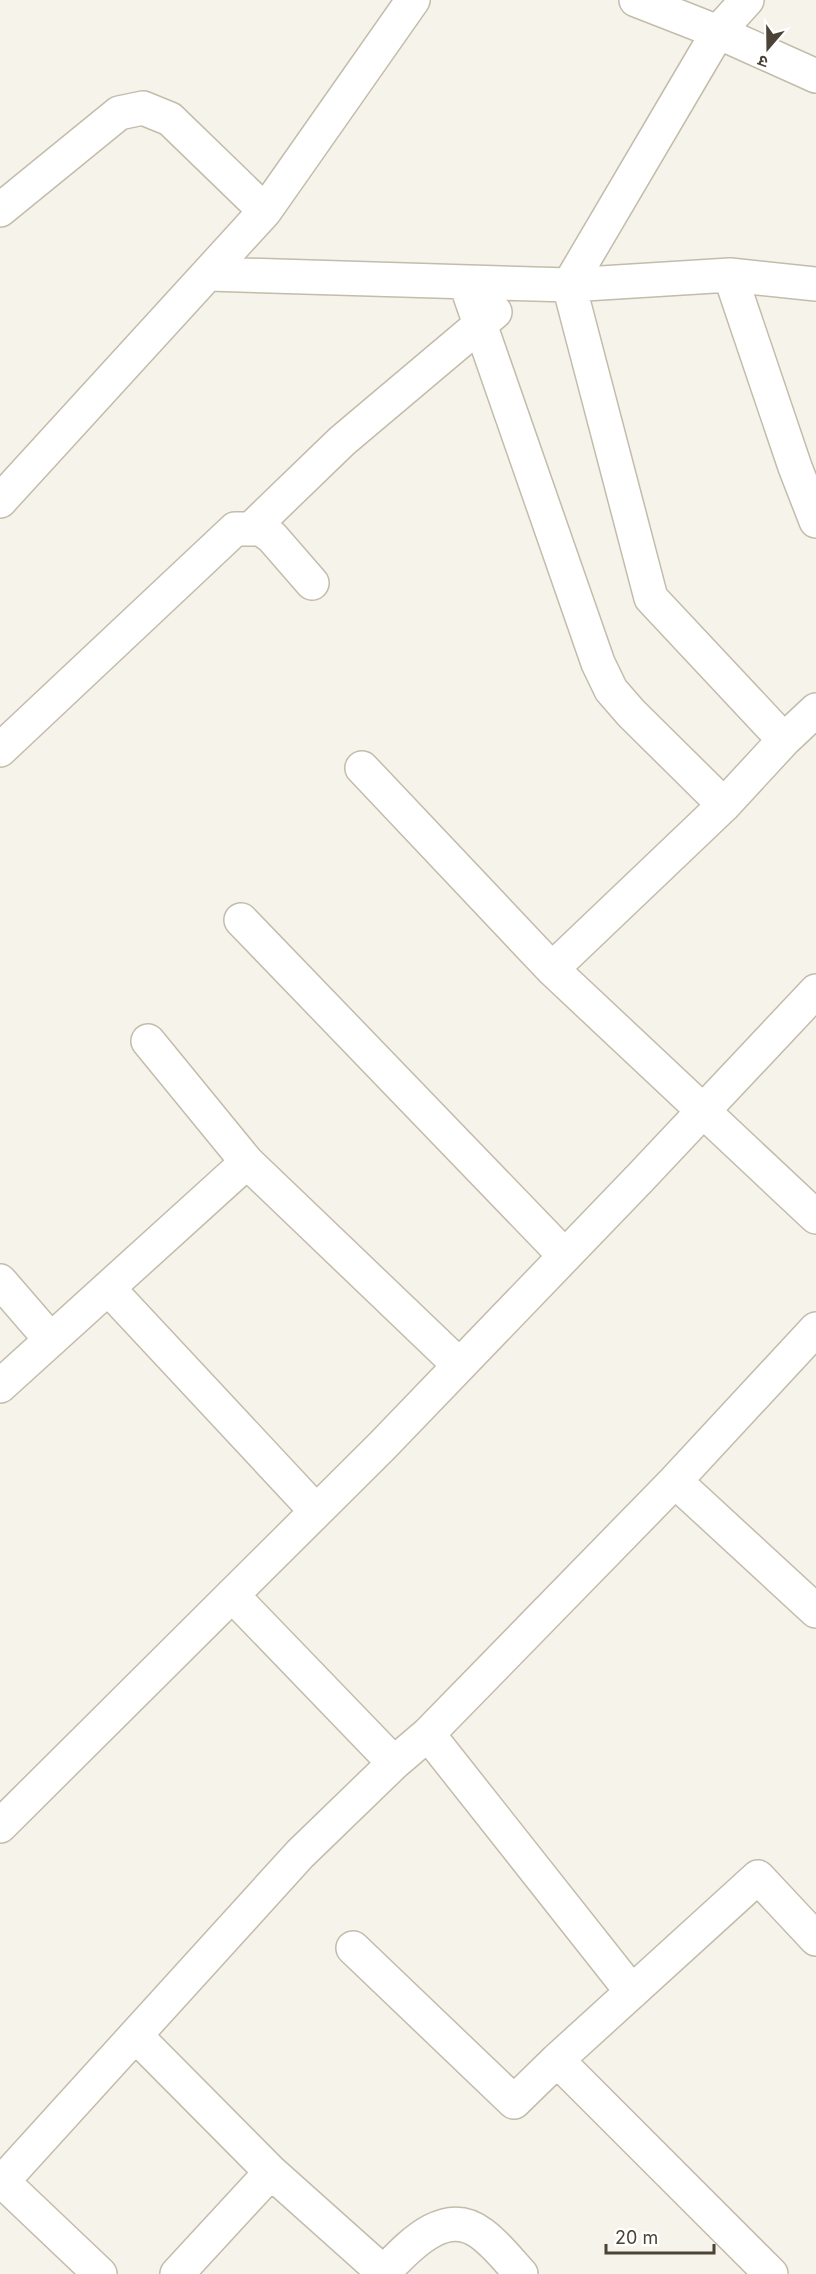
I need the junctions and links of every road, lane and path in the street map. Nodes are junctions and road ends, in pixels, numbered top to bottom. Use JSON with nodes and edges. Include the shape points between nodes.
{"nodes":[{"id":1,"x":413,"y":0,"type":"edge"},
{"id":2,"x":636,"y":0,"type":"edge"},
{"id":3,"x":747,"y":0,"type":"edge"},
{"id":4,"x":718,"y":32,"type":"junction"},
{"id":5,"x":816,"y":76,"type":"edge"},
{"id":6,"x":0,"y":210,"type":"edge"},
{"id":7,"x":266,"y":211,"type":"junction"},
{"id":8,"x":209,"y":274,"type":"junction"},
{"id":9,"x":730,"y":275,"type":"junction"},
{"id":10,"x":466,"y":284,"type":"junction"},
{"id":11,"x":816,"y":284,"type":"edge"},
{"id":12,"x":524,"y":285,"type":"junction"},
{"id":13,"x":569,"y":285,"type":"junction"},
{"id":14,"x":480,"y":325,"type":"junction"},
{"id":15,"x":0,"y":501,"type":"edge"},
{"id":16,"x":816,"y":521,"type":"edge"},
{"id":17,"x":252,"y":528,"type":"junction"},
{"id":18,"x":312,"y":583,"type":"dead end"},
{"id":19,"x":816,"y":710,"type":"edge"},
{"id":20,"x":784,"y":740,"type":"junction"},
{"id":21,"x":0,"y":750,"type":"edge"},
{"id":22,"x":362,"y":768,"type":"dead end"},
{"id":23,"x":724,"y":805,"type":"junction"},
{"id":24,"x":241,"y":920,"type":"dead end"},
{"id":25,"x":552,"y":969,"type":"junction"},
{"id":26,"x":816,"y":991,"type":"edge"},
{"id":27,"x":148,"y":1041,"type":"dead end"},
{"id":28,"x":704,"y":1110,"type":"junction"},
{"id":29,"x":247,"y":1162,"type":"junction"},
{"id":30,"x":816,"y":1217,"type":"edge"},
{"id":31,"x":565,"y":1256,"type":"junction"},
{"id":32,"x":0,"y":1281,"type":"edge"},
{"id":33,"x":108,"y":1288,"type":"junction"},
{"id":34,"x":816,"y":1329,"type":"edge"},
{"id":35,"x":51,"y":1340,"type":"junction"},
{"id":36,"x":459,"y":1365,"type":"junction"},
{"id":37,"x":0,"y":1386,"type":"edge"},
{"id":38,"x":675,"y":1481,"type":"junction"},
{"id":39,"x":316,"y":1511,"type":"junction"},
{"id":40,"x":232,"y":1595,"type":"junction"},
{"id":41,"x":816,"y":1611,"type":"edge"},
{"id":42,"x":428,"y":1734,"type":"junction"},
{"id":43,"x":394,"y":1762,"type":"junction"},
{"id":44,"x":0,"y":1826,"type":"edge"},
{"id":45,"x":816,"y":1939,"type":"edge"},
{"id":46,"x":353,"y":1948,"type":"dead end"},
{"id":47,"x":632,"y":1992,"type":"junction"},
{"id":48,"x":136,"y":2036,"type":"junction"},
{"id":49,"x":557,"y":2060,"type":"junction"},
{"id":50,"x":271,"y":2172,"type":"junction"},
{"id":51,"x":1,"y":2180,"type":"edge"},
{"id":52,"x":383,"y":2273,"type":"edge"},
{"id":53,"x":100,"y":2274,"type":"edge"},
{"id":54,"x":177,"y":2274,"type":"edge"},
{"id":55,"x":521,"y":2274,"type":"edge"},
{"id":56,"x":771,"y":2274,"type":"edge"}],
"edges":[{"from":1,"to":7,"type":"street"},
{"from":2,"to":4,"type":"street"},
{"from":3,"to":4,"type":"street"},
{"from":4,"to":5,"type":"street"},
{"from":4,"to":13,"type":"street"},
{"from":6,"to":7,"type":"street","via":[[119,113],[143,108],[170,120]]},
{"from":7,"to":8,"type":"street"},
{"from":8,"to":10,"type":"street"},
{"from":8,"to":15,"type":"street"},
{"from":9,"to":11,"type":"street"},
{"from":9,"to":13,"type":"street"},
{"from":9,"to":16,"type":"street"},
{"from":10,"to":12,"type":"street"},
{"from":10,"to":14,"type":"street"},
{"from":12,"to":13,"type":"street"},
{"from":12,"to":14,"type":"street"},
{"from":13,"to":20,"type":"street","via":[[651,598]]},
{"from":14,"to":17,"type":"street","via":[[342,441]]},
{"from":14,"to":23,"type":"street","via":[[610,690]]},
{"from":17,"to":18,"type":"street","via":[[272,537]]},
{"from":17,"to":21,"type":"street","via":[[235,529]]},
{"from":19,"to":20,"type":"street"},
{"from":20,"to":23,"type":"street"},
{"from":22,"to":25,"type":"street"},
{"from":23,"to":25,"type":"street"},
{"from":24,"to":31,"type":"street"},
{"from":25,"to":28,"type":"street"},
{"from":26,"to":28,"type":"street"},
{"from":27,"to":29,"type":"street"},
{"from":28,"to":30,"type":"street"},
{"from":28,"to":31,"type":"street"},
{"from":29,"to":33,"type":"street"},
{"from":29,"to":36,"type":"street"},
{"from":31,"to":36,"type":"street"},
{"from":32,"to":35,"type":"street"},
{"from":33,"to":35,"type":"street"},
{"from":33,"to":39,"type":"street"},
{"from":34,"to":38,"type":"street"},
{"from":35,"to":37,"type":"street"},
{"from":36,"to":39,"type":"street"},
{"from":38,"to":41,"type":"street"},
{"from":38,"to":42,"type":"street"},
{"from":39,"to":40,"type":"street"},
{"from":40,"to":43,"type":"street"},
{"from":40,"to":44,"type":"street"},
{"from":42,"to":43,"type":"street"},
{"from":42,"to":47,"type":"street"},
{"from":43,"to":48,"type":"street","via":[[300,1854]]},
{"from":45,"to":47,"type":"street","via":[[758,1877]]},
{"from":46,"to":49,"type":"street","via":[[514,2102]]},
{"from":47,"to":49,"type":"street"},
{"from":48,"to":50,"type":"street"},
{"from":48,"to":51,"type":"street"},
{"from":49,"to":56,"type":"street"},
{"from":50,"to":52,"type":"street"},
{"from":50,"to":54,"type":"street"},
{"from":51,"to":53,"type":"street"},
{"from":52,"to":55,"type":"street","via":[[430,2230],[463,2223],[482,2234]]}]}
